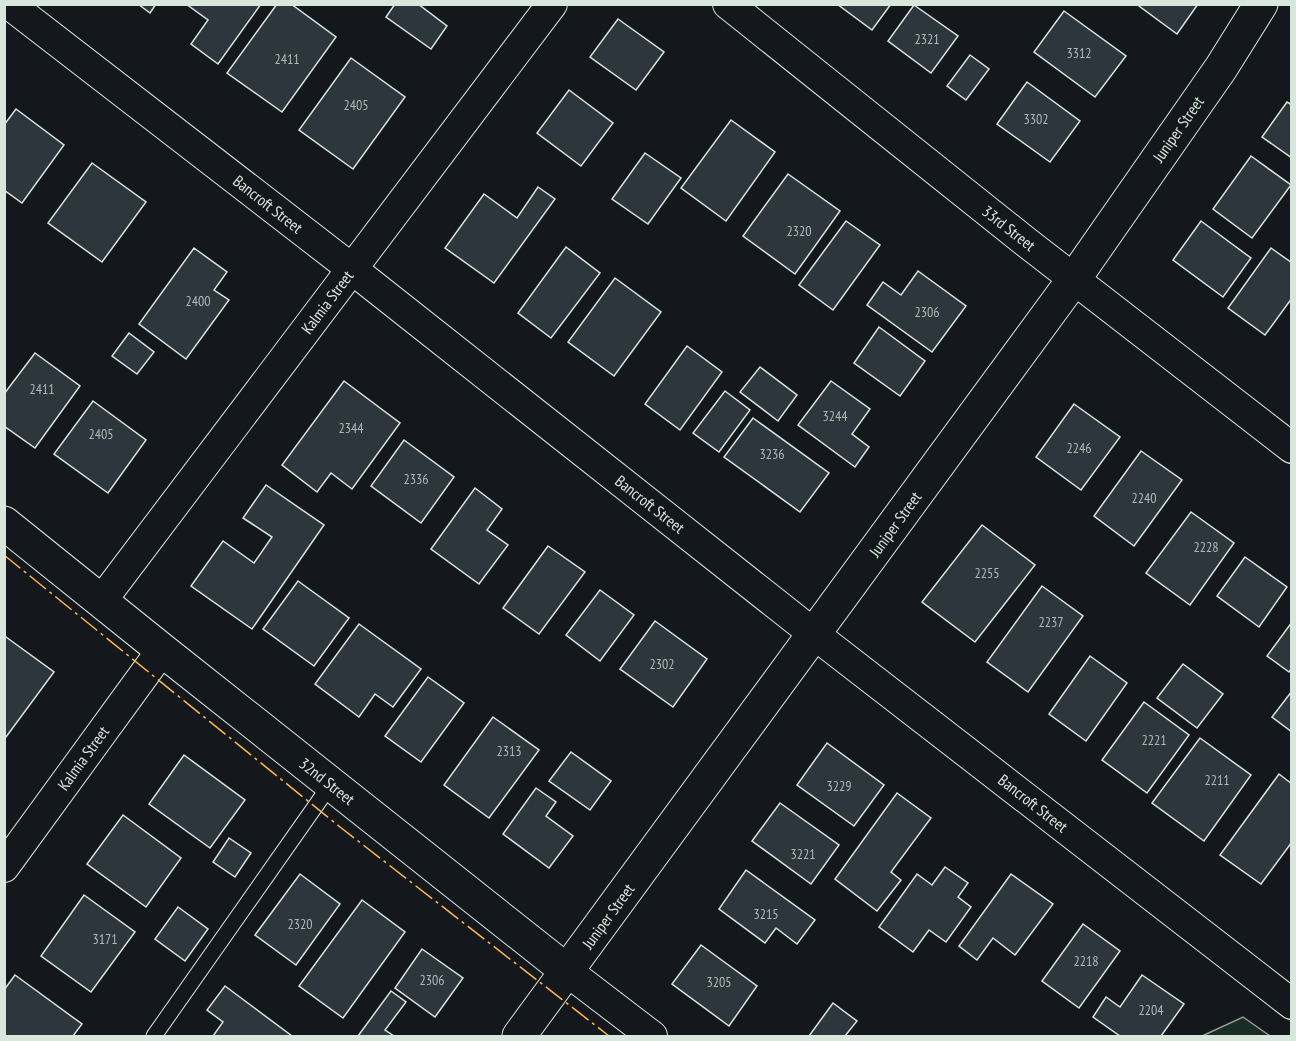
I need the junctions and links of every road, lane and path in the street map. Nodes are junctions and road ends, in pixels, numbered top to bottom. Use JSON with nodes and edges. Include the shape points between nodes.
{"nodes":[{"id":1,"x":9,"y":4,"type":"edge"},
{"id":2,"x":552,"y":4,"type":"edge"},
{"id":3,"x":728,"y":4,"type":"edge"},
{"id":4,"x":1261,"y":4,"type":"edge"},
{"id":5,"x":352,"y":269,"type":"junction"},
{"id":6,"x":1074,"y":279,"type":"junction"},
{"id":7,"x":1292,"y":448,"type":"edge"},
{"id":8,"x":4,"y":523,"type":"edge"},
{"id":9,"x":102,"y":600,"type":"junction"},
{"id":10,"x":814,"y":634,"type":"junction"},
{"id":11,"x":162,"y":650,"type":"junction"},
{"id":12,"x":331,"y":784,"type":"junction"},
{"id":13,"x":4,"y":867,"type":"edge"},
{"id":14,"x":567,"y":971,"type":"junction"},
{"id":15,"x":1288,"y":994,"type":"edge"},
{"id":16,"x":154,"y":1036,"type":"edge"},
{"id":17,"x":519,"y":1036,"type":"edge"},
{"id":18,"x":652,"y":1036,"type":"edge"}],
"edges":[{"from":1,"to":5,"type":"street","name":"Bancroft Street"},
{"from":2,"to":5,"type":"street","name":"Kalmia Street"},
{"from":3,"to":6,"type":"street","name":"33rd Street"},
{"from":4,"to":6,"type":"street","name":"Juniper Street"},
{"from":5,"to":9,"type":"street","name":"Kalmia Street"},
{"from":5,"to":10,"type":"street","name":"Bancroft Street"},
{"from":6,"to":7,"type":"street","name":"33rd Street"},
{"from":6,"to":10,"type":"street","name":"Juniper Street"},
{"from":8,"to":9,"type":"street","name":"32nd Street"},
{"from":9,"to":11,"type":"street","name":"32nd Street"},
{"from":10,"to":14,"type":"street","name":"Juniper Street"},
{"from":10,"to":15,"type":"street","name":"Bancroft Street"},
{"from":11,"to":12,"type":"street","name":"32nd Street"},
{"from":11,"to":13,"type":"street","name":"Kalmia Street"},
{"from":12,"to":14,"type":"street","name":"32nd Street"},
{"from":12,"to":16,"type":"lane"},
{"from":14,"to":17,"type":"street","name":"Juniper Street"},
{"from":14,"to":18,"type":"street","name":"32nd Street"}]}
